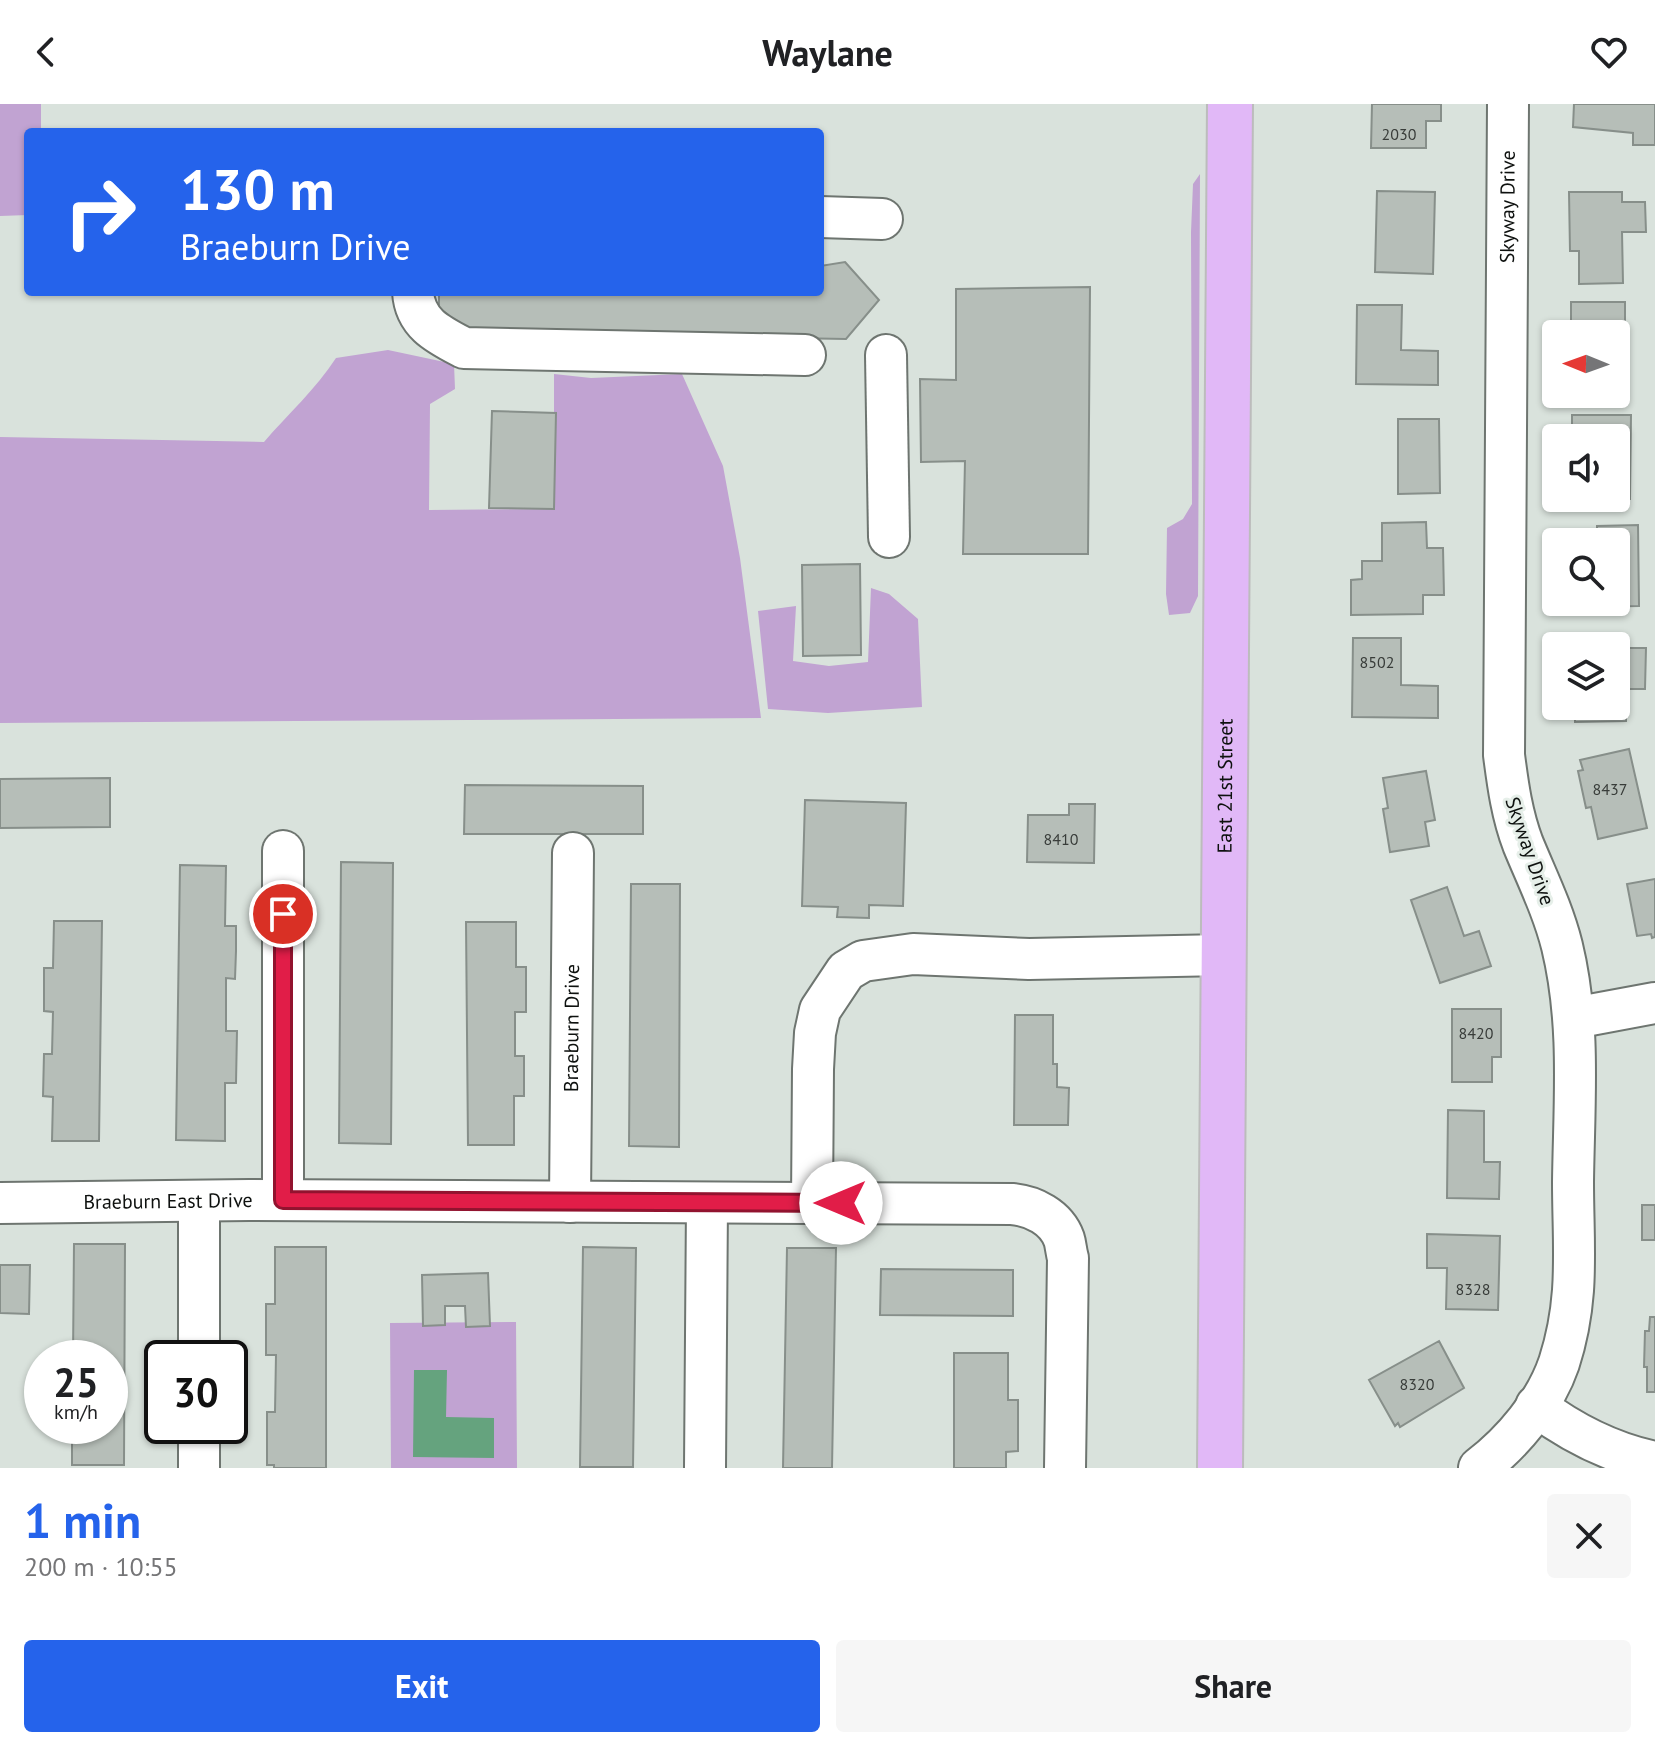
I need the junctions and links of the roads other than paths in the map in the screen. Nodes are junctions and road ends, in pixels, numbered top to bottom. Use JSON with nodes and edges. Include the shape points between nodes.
{"nodes":[{"id":1,"x":1230,"y":104,"type":"edge"},
{"id":2,"x":1508,"y":104,"type":"edge"},
{"id":3,"x":824,"y":217,"type":"edge"},
{"id":4,"x":882,"y":219,"type":"dead end"},
{"id":5,"x":413,"y":296,"type":"edge"},
{"id":6,"x":805,"y":355,"type":"dead end"},
{"id":7,"x":886,"y":355,"type":"dead end"},
{"id":8,"x":889,"y":537,"type":"dead end"},
{"id":9,"x":283,"y":851,"type":"dead end"},
{"id":10,"x":573,"y":853,"type":"dead end"},
{"id":11,"x":1224,"y":955,"type":"junction"},
{"id":12,"x":1655,"y":1003,"type":"edge"},
{"id":13,"x":1574,"y":1018,"type":"junction"},
{"id":14,"x":283,"y":1200,"type":"junction"},
{"id":15,"x":199,"y":1201,"type":"junction"},
{"id":16,"x":570,"y":1202,"type":"junction"},
{"id":17,"x":0,"y":1203,"type":"edge"},
{"id":18,"x":707,"y":1203,"type":"junction"},
{"id":19,"x":812,"y":1203,"type":"junction"},
{"id":20,"x":199,"y":1340,"type":"edge"},
{"id":21,"x":1536,"y":1406,"type":"junction"},
{"id":22,"x":199,"y":1444,"type":"edge"},
{"id":23,"x":1655,"y":1462,"type":"edge"},
{"id":24,"x":199,"y":1468,"type":"edge"},
{"id":25,"x":705,"y":1468,"type":"edge"},
{"id":26,"x":1065,"y":1468,"type":"edge"},
{"id":27,"x":1220,"y":1468,"type":"edge"},
{"id":28,"x":1479,"y":1468,"type":"edge"}],
"edges":[{"from":1,"to":11,"type":"main road","name":"East 21st Street"},
{"from":2,"to":13,"type":"street","name":"Skyway Drive","via":[[1506,781],[1562,948]]},
{"from":3,"to":4,"type":"street"},
{"from":5,"to":6,"type":"street","via":[[429,329],[464,348]]},
{"from":7,"to":8,"type":"street"},
{"from":9,"to":14,"type":"street"},
{"from":10,"to":16,"type":"street","name":"Braeburn Drive"},
{"from":11,"to":19,"type":"street","via":[[1029,959],[913,954],[863,961],[846,971],[820,1010],[814,1057]]},
{"from":11,"to":27,"type":"main road","name":"East 21st Street"},
{"from":12,"to":13,"type":"street"},
{"from":13,"to":21,"type":"street","name":"Skyway Drive","via":[[1574,1299],[1560,1360]]},
{"from":14,"to":15,"type":"street","name":"Braeburn East Drive"},
{"from":14,"to":16,"type":"street","name":"Braeburn East Drive"},
{"from":15,"to":17,"type":"street","name":"Braeburn East Drive"},
{"from":15,"to":20,"type":"street"},
{"from":16,"to":18,"type":"street","name":"Braeburn East Drive"},
{"from":18,"to":19,"type":"street","name":"Braeburn East Drive"},
{"from":18,"to":25,"type":"street"},
{"from":19,"to":26,"type":"street","name":"Braeburn East Drive","via":[[1012,1204],[1030,1207],[1051,1221],[1064,1238],[1068,1258]]},
{"from":21,"to":23,"type":"street","via":[[1595,1442]]},
{"from":21,"to":28,"type":"street","name":"Skyway Drive"},
{"from":22,"to":24,"type":"street"}]}
